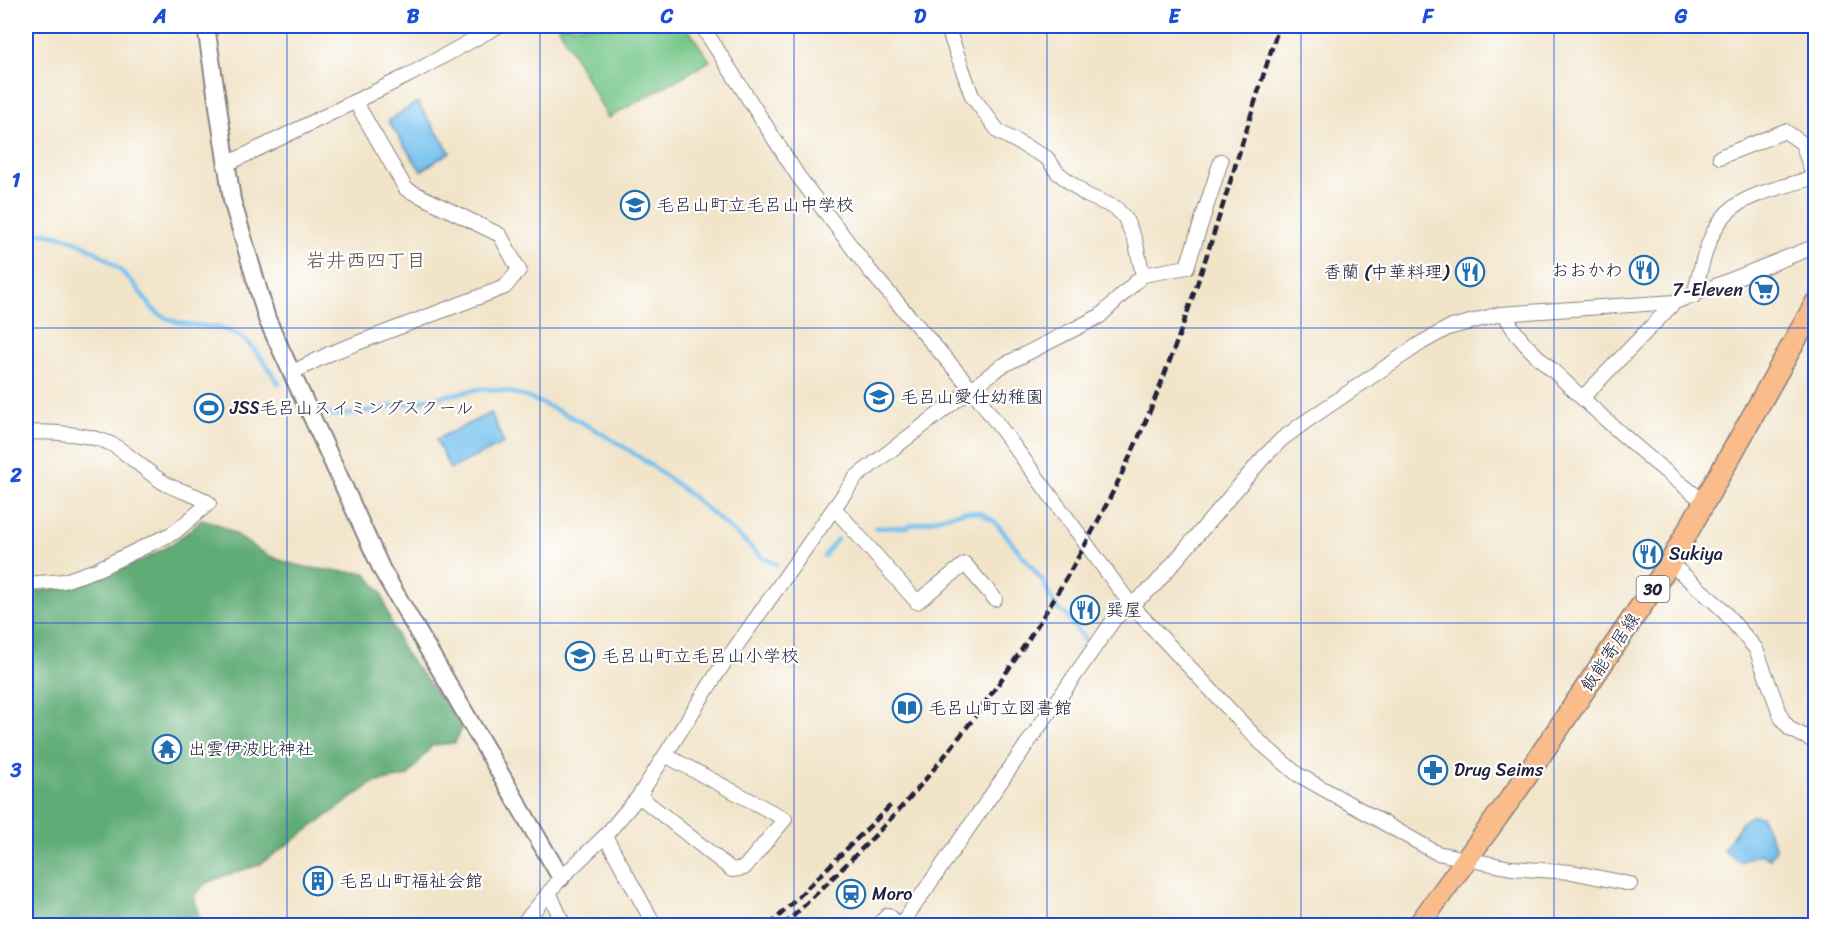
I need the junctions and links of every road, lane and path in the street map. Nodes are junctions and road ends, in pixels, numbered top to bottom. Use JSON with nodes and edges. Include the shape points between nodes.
{"nodes":[{"id":1,"x":206,"y":26,"type":"edge"},
{"id":2,"x":498,"y":26,"type":"edge"},
{"id":3,"x":704,"y":26,"type":"edge"},
{"id":4,"x":946,"y":26,"type":"edge"},
{"id":5,"x":355,"y":101,"type":"junction"},
{"id":6,"x":1720,"y":157,"type":"dead end"},
{"id":7,"x":1221,"y":161,"type":"dead end"},
{"id":8,"x":225,"y":165,"type":"junction"},
{"id":9,"x":1815,"y":178,"type":"edge"},
{"id":10,"x":1815,"y":246,"type":"edge"},
{"id":11,"x":1143,"y":275,"type":"junction"},
{"id":12,"x":1694,"y":296,"type":"junction"},
{"id":13,"x":1675,"y":302,"type":"junction"},
{"id":14,"x":1815,"y":303,"type":"edge"},
{"id":15,"x":1505,"y":314,"type":"junction"},
{"id":16,"x":292,"y":377,"type":"junction"},
{"id":17,"x":971,"y":388,"type":"junction"},
{"id":18,"x":1582,"y":398,"type":"junction"},
{"id":19,"x":26,"y":433,"type":"edge"},
{"id":20,"x":1706,"y":503,"type":"junction"},
{"id":21,"x":835,"y":509,"type":"junction"},
{"id":22,"x":1670,"y":563,"type":"junction"},
{"id":23,"x":26,"y":584,"type":"edge"},
{"id":24,"x":995,"y":598,"type":"dead end"},
{"id":25,"x":1132,"y":606,"type":"junction"},
{"id":26,"x":1815,"y":742,"type":"edge"},
{"id":27,"x":665,"y":755,"type":"junction"},
{"id":28,"x":639,"y":796,"type":"junction"},
{"id":29,"x":605,"y":836,"type":"junction"},
{"id":30,"x":1466,"y":860,"type":"junction"},
{"id":31,"x":561,"y":878,"type":"junction"},
{"id":32,"x":1630,"y":884,"type":"dead end"},
{"id":33,"x":549,"y":892,"type":"junction"},
{"id":34,"x":521,"y":926,"type":"edge"},
{"id":35,"x":564,"y":926,"type":"edge"},
{"id":36,"x":654,"y":926,"type":"edge"},
{"id":37,"x":877,"y":926,"type":"edge"},
{"id":38,"x":1418,"y":926,"type":"edge"}],
"edges":[{"from":1,"to":8,"type":"street"},
{"from":2,"to":5,"type":"street"},
{"from":3,"to":17,"type":"street","via":[[812,195],[870,271]]},
{"from":4,"to":11,"type":"street","via":[[964,79],[999,132],[1047,158],[1057,172],[1086,195],[1116,208],[1135,240]]},
{"from":5,"to":8,"type":"street"},
{"from":5,"to":16,"type":"street","via":[[406,189],[500,234],[519,270],[505,287],[331,353]]},
{"from":6,"to":9,"type":"street","via":[[1785,131],[1802,143]]},
{"from":7,"to":11,"type":"street","via":[[1187,267]]},
{"from":8,"to":16,"type":"street","via":[[255,285]]},
{"from":9,"to":12,"type":"street","via":[[1754,195],[1733,206],[1720,219],[1704,254]]},
{"from":10,"to":12,"type":"street"},
{"from":11,"to":17,"type":"street","via":[[1100,316],[1000,367]]},
{"from":12,"to":13,"type":"street"},
{"from":13,"to":15,"type":"street"},
{"from":13,"to":18,"type":"street"},
{"from":14,"to":20,"type":"main road","name":"飯能寄居線","number":"30"},
{"from":15,"to":18,"type":"street","via":[[1514,333]]},
{"from":15,"to":25,"type":"street","via":[[1479,318],[1437,334],[1282,439],[1154,586]]},
{"from":16,"to":31,"type":"street","via":[[382,570]]},
{"from":17,"to":21,"type":"street","via":[[856,477]]},
{"from":17,"to":25,"type":"street"},
{"from":18,"to":20,"type":"street","via":[[1655,465]]},
{"from":19,"to":23,"type":"street","via":[[94,438],[114,446],[164,482],[209,503],[174,532],[96,570],[64,581]]},
{"from":20,"to":22,"type":"main road","name":"飯能寄居線","number":"30"},
{"from":21,"to":24,"type":"street","via":[[917,602],[965,564]]},
{"from":21,"to":27,"type":"street","via":[[718,672]]},
{"from":22,"to":26,"type":"street","via":[[1720,607],[1756,649],[1782,719],[1790,729]]},
{"from":22,"to":30,"type":"main road","name":"飯能寄居線","number":"30"},
{"from":25,"to":30,"type":"street","via":[[1260,742],[1296,774],[1437,853]]},
{"from":25,"to":37,"type":"street","via":[[1103,633],[900,926],[888,915]]},
{"from":27,"to":28,"type":"street"},
{"from":27,"to":28,"type":"street","via":[[785,819],[744,868],[732,870]]},
{"from":28,"to":29,"type":"street"},
{"from":29,"to":31,"type":"street"},
{"from":29,"to":36,"type":"street"},
{"from":30,"to":32,"type":"street","via":[[1572,872]]},
{"from":30,"to":38,"type":"main road","name":"飯能寄居線","number":"30"},
{"from":31,"to":33,"type":"street"},
{"from":33,"to":34,"type":"street"},
{"from":33,"to":35,"type":"street"}]}
